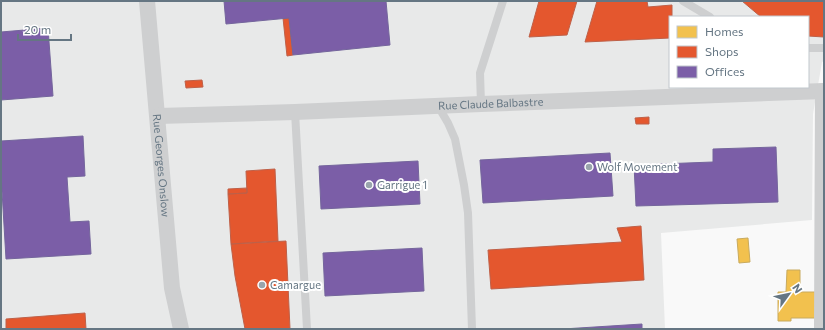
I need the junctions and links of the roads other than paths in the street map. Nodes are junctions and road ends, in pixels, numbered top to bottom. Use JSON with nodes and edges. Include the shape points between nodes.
{"nodes":[{"id":1,"x":147,"y":1,"type":"edge"},
{"id":2,"x":503,"y":1,"type":"edge"},
{"id":3,"x":683,"y":1,"type":"edge"},
{"id":4,"x":708,"y":16,"type":"edge"},
{"id":5,"x":809,"y":48,"type":"edge"},
{"id":6,"x":824,"y":48,"type":"edge"},
{"id":7,"x":732,"y":91,"type":"edge"},
{"id":8,"x":824,"y":91,"type":"edge"},
{"id":9,"x":481,"y":104,"type":"junction"},
{"id":10,"x":438,"y":106,"type":"junction"},
{"id":11,"x":295,"y":112,"type":"junction"},
{"id":12,"x":158,"y":116,"type":"junction"},
{"id":13,"x":181,"y":329,"type":"edge"},
{"id":14,"x":307,"y":329,"type":"edge"},
{"id":15,"x":472,"y":329,"type":"edge"},
{"id":16,"x":822,"y":329,"type":"edge"}],
"edges":[{"from":1,"to":12,"type":"street","name":"Rue Georges Onslow"},
{"from":2,"to":9,"type":"lane","via":[[480,73]]},
{"from":3,"to":4,"type":"lane"},
{"from":5,"to":6,"type":"lane"},
{"from":7,"to":8,"type":"street","name":"Rue Claude Balbastre"},
{"from":7,"to":9,"type":"street","name":"Rue Claude Balbastre"},
{"from":8,"to":16,"type":"street"},
{"from":9,"to":10,"type":"street","name":"Rue Claude Balbastre"},
{"from":10,"to":11,"type":"street","name":"Rue Claude Balbastre"},
{"from":10,"to":15,"type":"lane","via":[[455,139],[464,185],[468,213]]},
{"from":11,"to":12,"type":"street","name":"Rue Claude Balbastre"},
{"from":11,"to":14,"type":"lane"},
{"from":12,"to":13,"type":"street","name":"Rue Georges Onslow","via":[[172,288]]}]}
